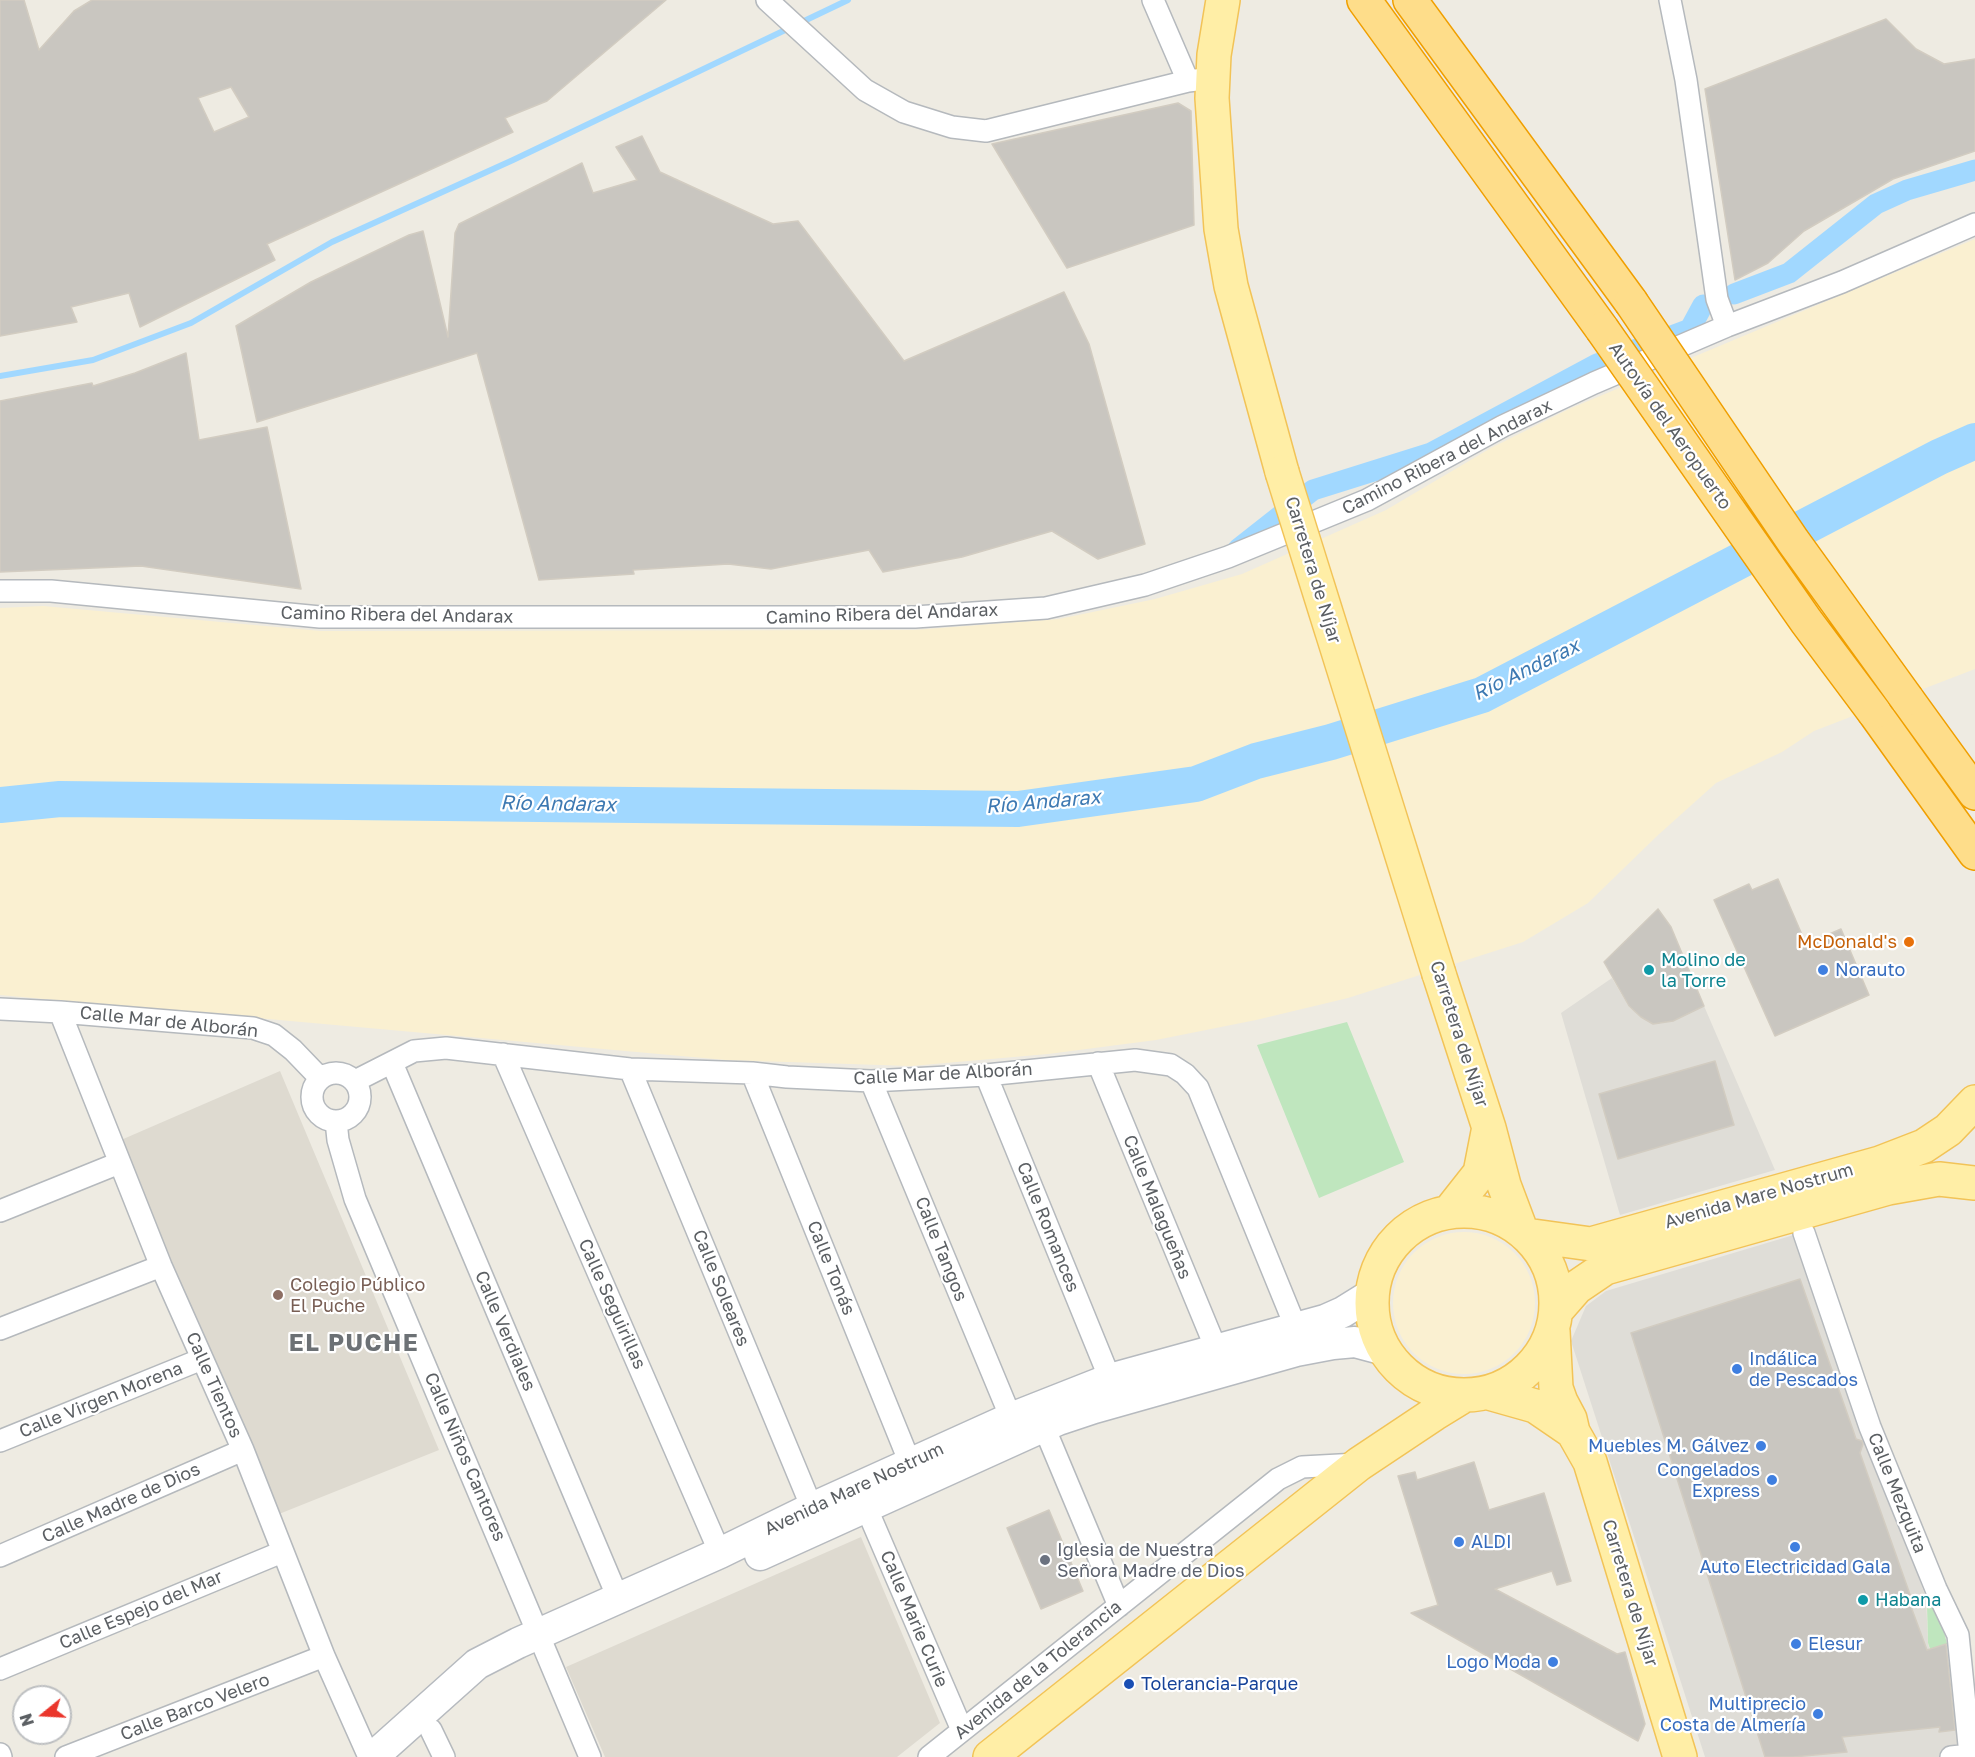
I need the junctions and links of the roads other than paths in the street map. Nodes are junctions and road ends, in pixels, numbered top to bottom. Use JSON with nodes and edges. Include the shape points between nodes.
{"nodes":[{"id":1,"x":1153,"y":0,"type":"edge"},
{"id":2,"x":1223,"y":0,"type":"edge"},
{"id":3,"x":1365,"y":0,"type":"edge"},
{"id":4,"x":1410,"y":0,"type":"edge"},
{"id":5,"x":1670,"y":0,"type":"edge"},
{"id":6,"x":770,"y":3,"type":"edge"},
{"id":7,"x":1200,"y":80,"type":"junction"},
{"id":8,"x":1975,"y":224,"type":"edge"},
{"id":9,"x":1727,"y":326,"type":"junction"},
{"id":10,"x":0,"y":591,"type":"edge"},
{"id":11,"x":1975,"y":793,"type":"edge"},
{"id":12,"x":1975,"y":853,"type":"edge"},
{"id":13,"x":0,"y":1009,"type":"edge"},
{"id":14,"x":60,"y":1012,"type":"junction"},
{"id":15,"x":503,"y":1054,"type":"junction"},
{"id":16,"x":392,"y":1063,"type":"junction"},
{"id":17,"x":1098,"y":1063,"type":"junction"},
{"id":18,"x":630,"y":1069,"type":"junction"},
{"id":19,"x":752,"y":1073,"type":"junction"},
{"id":20,"x":986,"y":1075,"type":"junction"},
{"id":21,"x":320,"y":1078,"type":"junction"},
{"id":22,"x":355,"y":1081,"type":"junction"},
{"id":23,"x":871,"y":1081,"type":"junction"},
{"id":24,"x":1975,"y":1102,"type":"edge"},
{"id":25,"x":336,"y":1121,"type":"junction"},
{"id":26,"x":1489,"y":1128,"type":"junction"},
{"id":27,"x":119,"y":1163,"type":"junction"},
{"id":28,"x":1975,"y":1183,"type":"edge"},
{"id":29,"x":1450,"y":1211,"type":"junction"},
{"id":30,"x":0,"y":1212,"type":"edge"},
{"id":31,"x":1524,"y":1233,"type":"junction"},
{"id":32,"x":1803,"y":1233,"type":"dead end"},
{"id":33,"x":161,"y":1266,"type":"junction"},
{"id":34,"x":1372,"y":1294,"type":"junction"},
{"id":35,"x":1555,"y":1319,"type":"junction"},
{"id":36,"x":1296,"y":1328,"type":"junction"},
{"id":37,"x":0,"y":1329,"type":"edge"},
{"id":38,"x":1217,"y":1351,"type":"junction"},
{"id":39,"x":202,"y":1359,"type":"junction"},
{"id":40,"x":1392,"y":1359,"type":"junction"},
{"id":41,"x":1110,"y":1379,"type":"junction"},
{"id":42,"x":1477,"y":1394,"type":"junction"},
{"id":43,"x":1011,"y":1418,"type":"junction"},
{"id":44,"x":1044,"y":1427,"type":"junction"},
{"id":45,"x":1573,"y":1431,"type":"junction"},
{"id":46,"x":0,"y":1441,"type":"edge"},
{"id":47,"x":243,"y":1450,"type":"junction"},
{"id":48,"x":1366,"y":1458,"type":"junction"},
{"id":49,"x":910,"y":1463,"type":"junction"},
{"id":50,"x":866,"y":1507,"type":"junction"},
{"id":51,"x":812,"y":1508,"type":"junction"},
{"id":52,"x":282,"y":1552,"type":"junction"},
{"id":53,"x":720,"y":1553,"type":"junction"},
{"id":54,"x":0,"y":1556,"type":"edge"},
{"id":55,"x":618,"y":1598,"type":"junction"},
{"id":56,"x":1119,"y":1606,"type":"junction"},
{"id":57,"x":1967,"y":1633,"type":"edge"},
{"id":58,"x":541,"y":1643,"type":"junction"},
{"id":59,"x":324,"y":1656,"type":"junction"},
{"id":60,"x":0,"y":1669,"type":"edge"},
{"id":61,"x":431,"y":1730,"type":"junction"},
{"id":62,"x":962,"y":1730,"type":"junction"},
{"id":63,"x":1672,"y":1748,"type":"edge"},
{"id":64,"x":1961,"y":1756,"type":"edge"},
{"id":65,"x":66,"y":1757,"type":"edge"},
{"id":66,"x":371,"y":1757,"type":"edge"},
{"id":67,"x":404,"y":1757,"type":"edge"},
{"id":68,"x":444,"y":1757,"type":"edge"},
{"id":69,"x":590,"y":1757,"type":"edge"},
{"id":70,"x":930,"y":1757,"type":"edge"},
{"id":71,"x":990,"y":1757,"type":"edge"}],
"edges":[{"from":1,"to":7,"type":"street"},
{"from":2,"to":7,"type":"main road","name":"Carretera de Níjar"},
{"from":3,"to":12,"type":"highway","name":"Autovía del Aeropuerto","bridge":true},
{"from":4,"to":11,"type":"highway","name":"Autovía del Aeropuerto","bridge":true,"via":[[1631,302],[1793,541]]},
{"from":5,"to":9,"type":"street","via":[[1686,80],[1717,299]]},
{"from":6,"to":7,"type":"street","via":[[865,90],[904,112],[952,127],[986,131]]},
{"from":7,"to":26,"type":"main road","name":"Carretera de Níjar","bridge":true,"via":[[1212,98],[1221,229],[1231,286],[1282,472]]},
{"from":8,"to":9,"type":"street","name":"Camino Ribera del Andarax","via":[[1842,282]]},
{"from":9,"to":10,"type":"street","name":"Camino Ribera del Andarax","via":[[1503,426],[1367,500],[1228,557],[1145,585],[1046,608],[915,617],[320,617],[51,591]]},
{"from":13,"to":14,"type":"street","name":"Calle Mar de Alborán"},
{"from":14,"to":21,"type":"street","name":"Calle Mar de Alborán","via":[[253,1028],[274,1035]]},
{"from":14,"to":27,"type":"street","name":"Calle Tientos"},
{"from":15,"to":16,"type":"street","name":"Calle Mar de Alborán","via":[[446,1048],[414,1051]]},
{"from":15,"to":18,"type":"street","name":"Calle Mar de Alborán"},
{"from":15,"to":53,"type":"street","name":"Calle Seguirillas"},
{"from":16,"to":22,"type":"street","name":"Calle Mar de Alborán"},
{"from":16,"to":55,"type":"street","name":"Calle Verdiales"},
{"from":17,"to":20,"type":"street","name":"Calle Mar de Alborán"},
{"from":17,"to":36,"type":"street","name":"Calle Mar de Alborán","via":[[1135,1060],[1172,1065],[1198,1088]]},
{"from":17,"to":38,"type":"street","name":"Calle Malagueñas"},
{"from":18,"to":19,"type":"street","name":"Calle Mar de Alborán"},
{"from":18,"to":51,"type":"street","name":"Calle Soleares"},
{"from":19,"to":23,"type":"street","name":"Calle Mar de Alborán"},
{"from":19,"to":49,"type":"street","name":"Calle Tonás"},
{"from":20,"to":23,"type":"street","name":"Calle Mar de Alborán"},
{"from":20,"to":41,"type":"street","name":"Calle Romances"},
{"from":21,"to":22,"type":"street","via":[[338,1072]]},
{"from":21,"to":25,"type":"street","via":[[312,1090],[314,1107],[324,1118]]},
{"from":22,"to":25,"type":"street","via":[[361,1098],[358,1109],[350,1117]]},
{"from":23,"to":43,"type":"street","name":"Calle Tangos"},
{"from":24,"to":31,"type":"main road","name":"Avenida Mare Nostrum","via":[[1948,1130],[1924,1146],[1880,1163],[1591,1244]]},
{"from":25,"to":58,"type":"street","name":"Calle Niños Cantores","via":[[355,1199]]},
{"from":26,"to":29,"type":"main road","name":"Carretera de Níjar","via":[[1480,1173]]},
{"from":26,"to":31,"type":"main road","name":"Carretera de Níjar","via":[[1504,1185]]},
{"from":27,"to":30,"type":"street"},
{"from":27,"to":33,"type":"street","name":"Calle Tientos"},
{"from":28,"to":35,"type":"main road","name":"Avenida Mare Nostrum","via":[[1939,1179],[1888,1188],[1605,1268],[1577,1287]]},
{"from":29,"to":31,"type":"main road","via":[[1500,1217]]},
{"from":29,"to":34,"type":"main road","via":[[1421,1221],[1397,1239],[1380,1265]]},
{"from":31,"to":35,"type":"main road","via":[[1548,1266],[1554,1283]]},
{"from":32,"to":57,"type":"street","name":"Calle Mezquita","via":[[1870,1427],[1936,1589]]},
{"from":33,"to":37,"type":"street"},
{"from":33,"to":39,"type":"street","name":"Calle Tientos"},
{"from":34,"to":36,"type":"street","name":"Avenida Mare Nostrum","via":[[1343,1312]]},
{"from":34,"to":40,"type":"main road","via":[[1374,1323]]},
{"from":35,"to":42,"type":"main road","via":[[1549,1340],[1534,1363],[1518,1378]]},
{"from":35,"to":45,"type":"main road","name":"Carretera de Níjar","via":[[1554,1382]]},
{"from":36,"to":38,"type":"street","name":"Avenida Mare Nostrum"},
{"from":38,"to":41,"type":"street","name":"Avenida Mare Nostrum"},
{"from":39,"to":46,"type":"street","name":"Calle Virgen Morena"},
{"from":39,"to":47,"type":"street","name":"Calle Tientos"},
{"from":40,"to":42,"type":"main road","via":[[1430,1388]]},
{"from":40,"to":44,"type":"street","name":"Avenida Mare Nostrum","via":[[1355,1342],[1333,1344],[1094,1408]]},
{"from":40,"to":48,"type":"main road","name":"Avenida de la Tolerancia","via":[[1407,1392],[1401,1416]]},
{"from":41,"to":43,"type":"street","name":"Avenida Mare Nostrum"},
{"from":42,"to":45,"type":"main road","name":"Carretera de Níjar","via":[[1535,1406]]},
{"from":42,"to":48,"type":"main road","name":"Avenida de la Tolerancia"},
{"from":43,"to":49,"type":"street","name":"Avenida Mare Nostrum"},
{"from":44,"to":50,"type":"street","name":"Avenida Mare Nostrum"},
{"from":44,"to":56,"type":"street"},
{"from":45,"to":63,"type":"main road","name":"Carretera de Níjar","via":[[1590,1462]]},
{"from":47,"to":52,"type":"street","name":"Calle Tientos"},
{"from":47,"to":54,"type":"street","name":"Calle Madre de Dios"},
{"from":48,"to":56,"type":"street","name":"Avenida de la Tolerancia","via":[[1302,1467],[1278,1479]]},
{"from":48,"to":71,"type":"main road","name":"Avenida de la Tolerancia"},
{"from":49,"to":51,"type":"street","name":"Avenida Mare Nostrum"},
{"from":50,"to":58,"type":"street","name":"Avenida Mare Nostrum"},
{"from":50,"to":62,"type":"street","name":"Calle Marie Curie"},
{"from":51,"to":53,"type":"street","name":"Avenida Mare Nostrum"},
{"from":52,"to":59,"type":"street","name":"Calle Tientos"},
{"from":52,"to":60,"type":"street","name":"Calle Espejo del Mar"},
{"from":53,"to":55,"type":"street","name":"Avenida Mare Nostrum"},
{"from":55,"to":58,"type":"street","name":"Avenida Mare Nostrum"},
{"from":56,"to":62,"type":"street","name":"Avenida de la Tolerancia"},
{"from":57,"to":64,"type":"street","name":"Calle Mezquita"},
{"from":58,"to":61,"type":"street","name":"Avenida Mare Nostrum","via":[[455,1706]]},
{"from":58,"to":66,"type":"street","name":"Avenida Mare Nostrum","via":[[477,1664]]},
{"from":58,"to":69,"type":"street","name":"Calle Niños Cantores"},
{"from":59,"to":65,"type":"street","name":"Calle Barco Velero"},
{"from":59,"to":66,"type":"street","name":"Calle Tientos"},
{"from":61,"to":67,"type":"street","name":"Avenida Mare Nostrum"},
{"from":61,"to":68,"type":"street"},
{"from":62,"to":70,"type":"street","name":"Avenida de la Tolerancia"}]}
